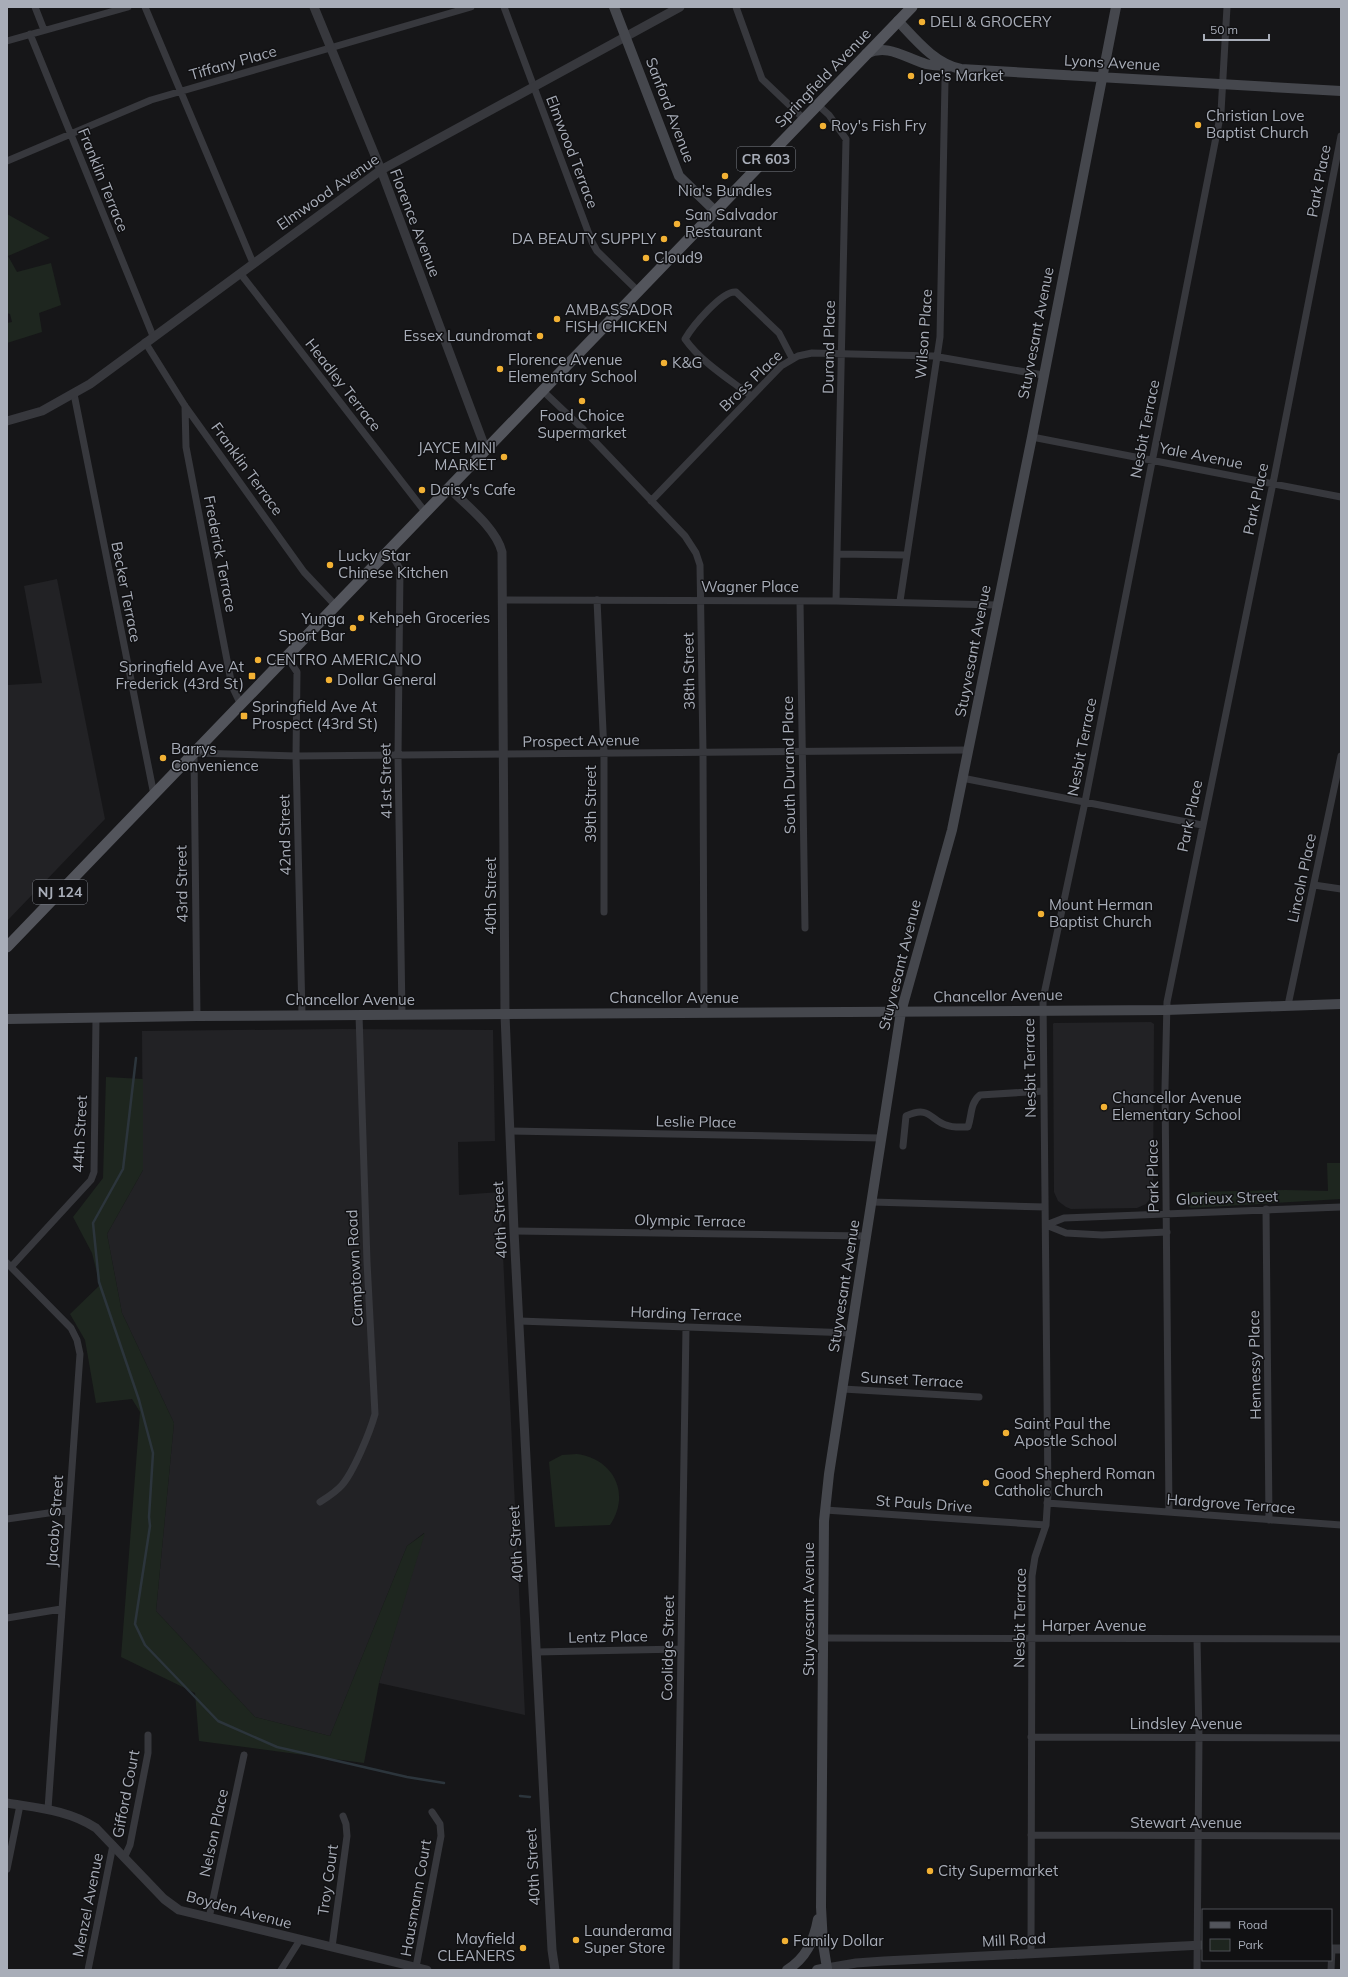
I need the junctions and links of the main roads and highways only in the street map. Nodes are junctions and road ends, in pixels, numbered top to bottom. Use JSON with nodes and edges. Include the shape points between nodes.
{"nodes":[{"id":1,"x":614,"y":7,"type":"edge"},
{"id":2,"x":912,"y":7,"type":"edge"},
{"id":3,"x":1116,"y":7,"type":"edge"},
{"id":4,"x":898,"y":22,"type":"junction"},
{"id":5,"x":866,"y":54,"type":"junction"},
{"id":6,"x":948,"y":66,"type":"junction"},
{"id":7,"x":1103,"y":78,"type":"junction"},
{"id":8,"x":1341,"y":91,"type":"edge"},
{"id":9,"x":716,"y":212,"type":"junction"},
{"id":10,"x":119,"y":830,"type":"joint"},
{"id":11,"x":7,"y":947,"type":"edge"},
{"id":12,"x":1341,"y":1004,"type":"edge"},
{"id":13,"x":901,"y":1012,"type":"junction"},
{"id":14,"x":7,"y":1019,"type":"edge"},
{"id":15,"x":820,"y":1907,"type":"junction"},
{"id":16,"x":787,"y":1970,"type":"edge"},
{"id":17,"x":824,"y":1970,"type":"edge"}],
"edges":[{"from":1,"to":9,"type":"main road","name":"Sanford Avenue","via":[[679,176]]},
{"from":2,"to":4,"type":"main road","name":"Springfield Avenue","number":"CR 603"},
{"from":3,"to":7,"type":"main road","name":"Stuyvesant Avenue"},
{"from":4,"to":5,"type":"main road","name":"Springfield Avenue","number":"CR 603"},
{"from":4,"to":6,"type":"main road","name":"Lyons Avenue"},
{"from":5,"to":6,"type":"main road","via":[[887,49],[925,63]]},
{"from":5,"to":9,"type":"main road","name":"Springfield Avenue","number":"CR 603"},
{"from":6,"to":7,"type":"main road","name":"Lyons Avenue","via":[[968,70]]},
{"from":7,"to":8,"type":"main road","name":"Lyons Avenue"},
{"from":7,"to":13,"type":"main road","name":"Stuyvesant Avenue","via":[[952,830]]},
{"from":9,"to":10,"type":"main road","name":"Springfield Avenue","number":"CR 603"},
{"from":10,"to":11,"type":"main road","name":"Springfield Avenue","number":"NJ 124"},
{"from":12,"to":13,"type":"main road","name":"Chancellor Avenue","via":[[1166,1010]]},
{"from":13,"to":14,"type":"main road","name":"Chancellor Avenue"},
{"from":13,"to":15,"type":"main road","name":"Stuyvesant Avenue","via":[[825,1510]]},
{"from":15,"to":16,"type":"main road","via":[[816,1931],[809,1948],[798,1962]]},
{"from":15,"to":17,"type":"main road","name":"Stuyvesant Avenue"}]}
